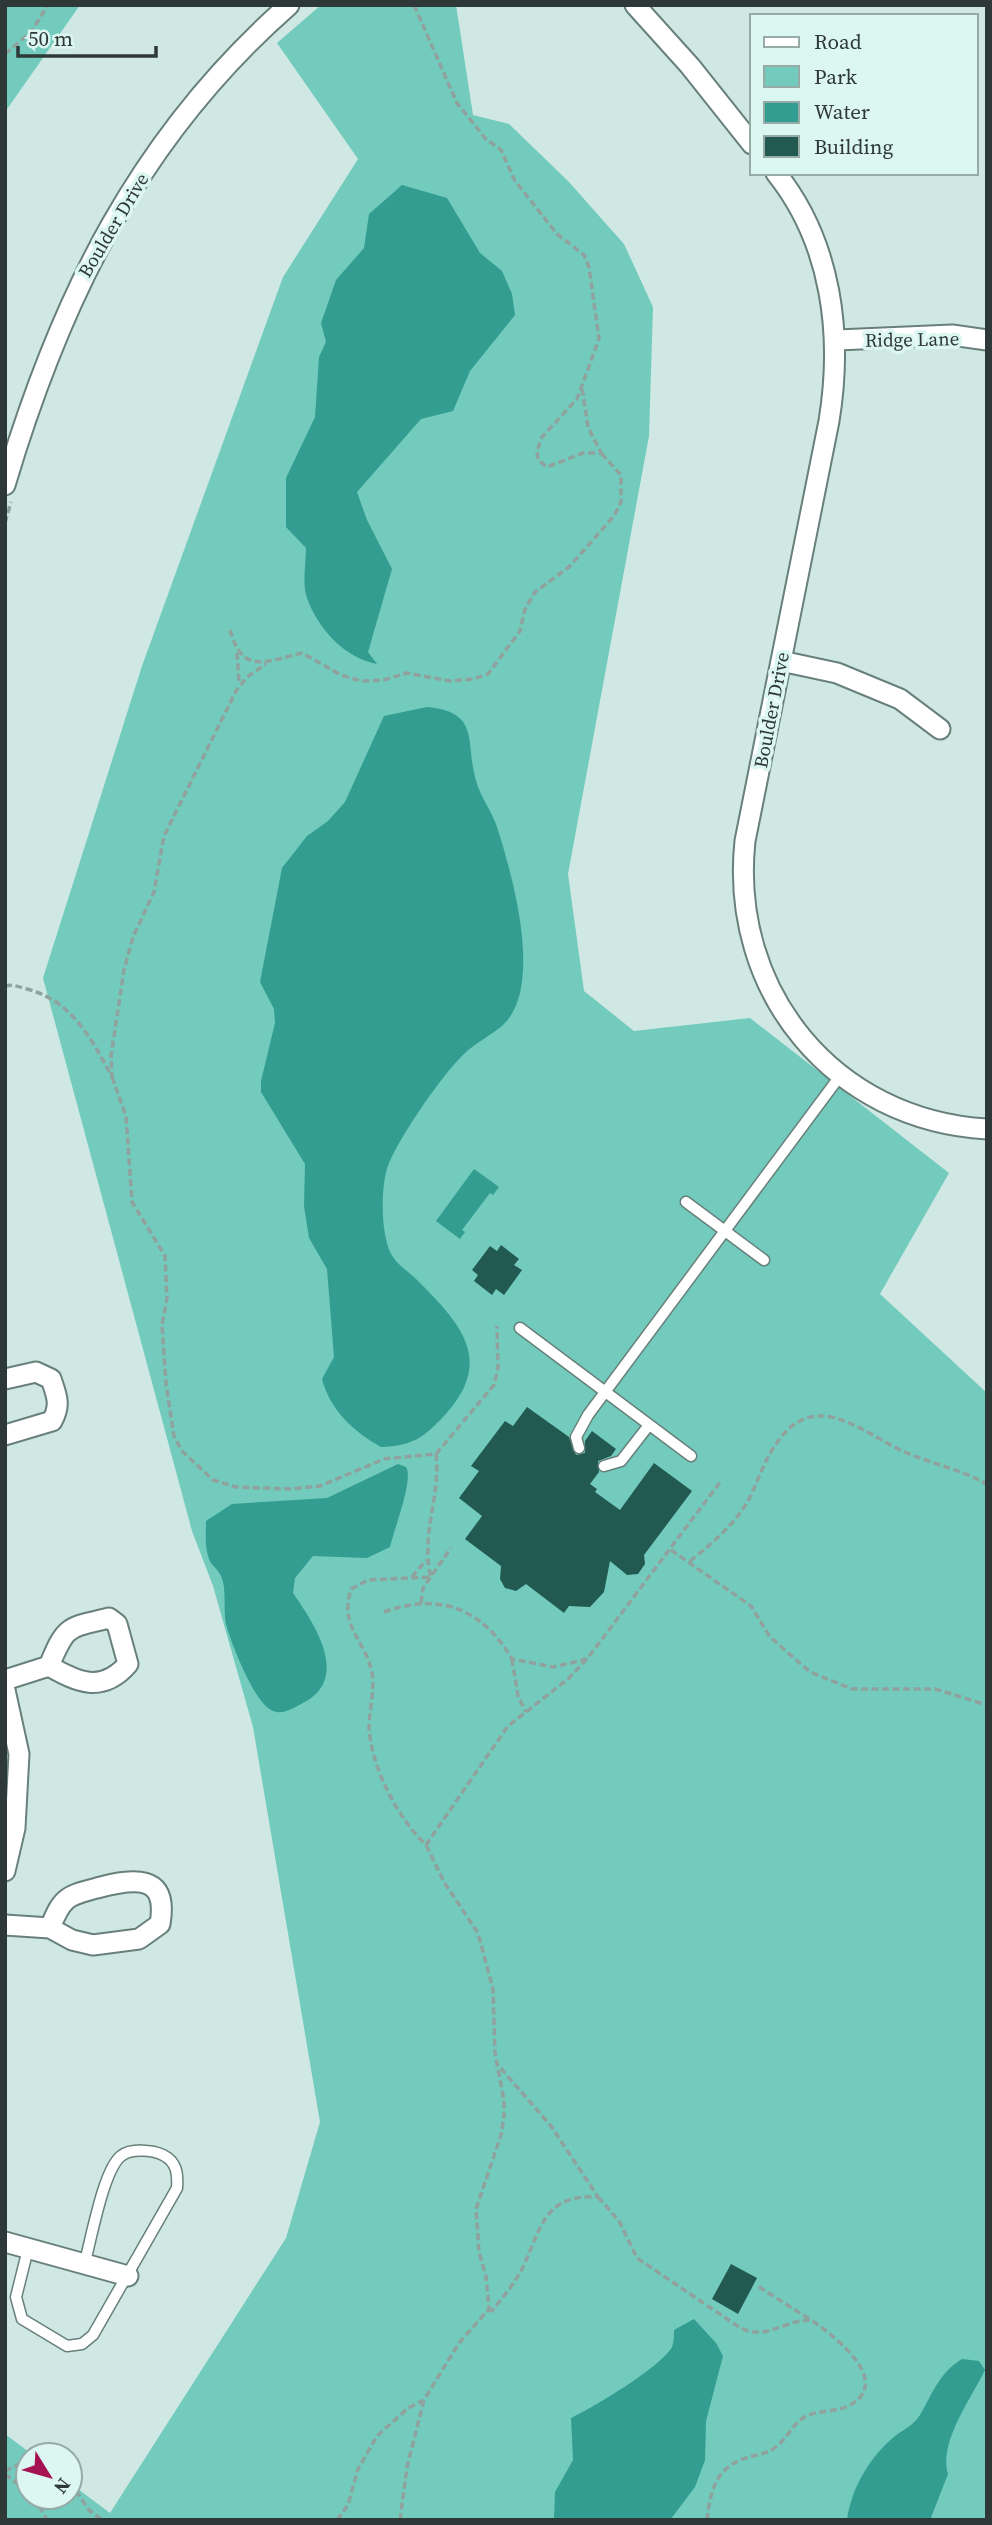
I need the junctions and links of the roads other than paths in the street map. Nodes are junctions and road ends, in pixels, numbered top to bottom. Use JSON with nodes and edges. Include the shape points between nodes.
{"nodes":[{"id":1,"x":289,"y":5,"type":"edge"},
{"id":2,"x":635,"y":5,"type":"edge"},
{"id":3,"x":750,"y":141,"type":"edge"},
{"id":4,"x":778,"y":175,"type":"edge"},
{"id":5,"x":837,"y":340,"type":"junction"},
{"id":6,"x":987,"y":340,"type":"edge"},
{"id":7,"x":10,"y":489,"type":"edge"},
{"id":8,"x":781,"y":661,"type":"junction"},
{"id":9,"x":940,"y":729,"type":"dead end"},
{"id":10,"x":840,"y":1076,"type":"junction"},
{"id":11,"x":987,"y":1129,"type":"edge"},
{"id":12,"x":686,"y":1202,"type":"dead end"},
{"id":13,"x":725,"y":1231,"type":"junction"},
{"id":14,"x":764,"y":1260,"type":"dead end"},
{"id":15,"x":520,"y":1328,"type":"dead end"},
{"id":16,"x":5,"y":1379,"type":"edge"},
{"id":17,"x":606,"y":1392,"type":"junction"},
{"id":18,"x":649,"y":1425,"type":"junction"},
{"id":19,"x":5,"y":1436,"type":"edge"},
{"id":20,"x":579,"y":1448,"type":"dead end"},
{"id":21,"x":691,"y":1457,"type":"dead end"},
{"id":22,"x":604,"y":1466,"type":"dead end"},
{"id":23,"x":49,"y":1666,"type":"dead end"},
{"id":24,"x":5,"y":1680,"type":"edge"},
{"id":25,"x":5,"y":1690,"type":"edge"},
{"id":26,"x":9,"y":1839,"type":"edge"},
{"id":27,"x":5,"y":1871,"type":"edge"},
{"id":28,"x":5,"y":1925,"type":"edge"},
{"id":29,"x":50,"y":1928,"type":"junction"},
{"id":30,"x":5,"y":2242,"type":"edge"},
{"id":31,"x":28,"y":2249,"type":"junction"},
{"id":32,"x":84,"y":2265,"type":"junction"},
{"id":33,"x":128,"y":2276,"type":"junction"}],
"edges":[{"from":1,"to":7,"type":"street","name":"Boulder Drive","via":[[200,97],[108,228],[50,348]]},
{"from":2,"to":3,"type":"street"},
{"from":4,"to":5,"type":"street","name":"Boulder Drive","via":[[815,240]]},
{"from":5,"to":6,"type":"street","name":"Ridge Lane","via":[[952,335]]},
{"from":5,"to":8,"type":"street","name":"Boulder Drive","via":[[830,421]]},
{"from":8,"to":9,"type":"street","via":[[837,673],[900,699]]},
{"from":8,"to":10,"type":"street","name":"Boulder Drive","via":[[745,841],[746,916],[752,947],[774,998],[807,1045]]},
{"from":10,"to":11,"type":"street","name":"Boulder Drive","via":[[864,1092],[934,1121]]},
{"from":10,"to":13,"type":"lane"},
{"from":12,"to":13,"type":"lane"},
{"from":13,"to":14,"type":"lane"},
{"from":13,"to":17,"type":"lane"},
{"from":15,"to":17,"type":"lane"},
{"from":16,"to":19,"type":"street","via":[[36,1372],[51,1379],[58,1399],[52,1421]]},
{"from":17,"to":18,"type":"lane"},
{"from":17,"to":20,"type":"lane","via":[[576,1437]]},
{"from":18,"to":21,"type":"lane"},
{"from":18,"to":22,"type":"lane","via":[[621,1461]]},
{"from":23,"to":24,"type":"street"},
{"from":25,"to":26,"type":"street","via":[[19,1754]]},
{"from":26,"to":27,"type":"street"},
{"from":28,"to":29,"type":"street"},
{"from":29,"to":29,"type":"street","via":[[61,1905],[75,1894],[136,1880],[151,1885],[160,1897],[160,1924],[139,1939],[82,1944]]},
{"from":30,"to":31,"type":"street"},
{"from":31,"to":32,"type":"street"},
{"from":31,"to":33,"type":"lane","via":[[16,2297],[22,2319],[67,2346],[82,2344],[93,2335]]},
{"from":32,"to":33,"type":"street"},
{"from":32,"to":33,"type":"lane","via":[[114,2164],[135,2151],[158,2153],[176,2166],[177,2188]]}]}
